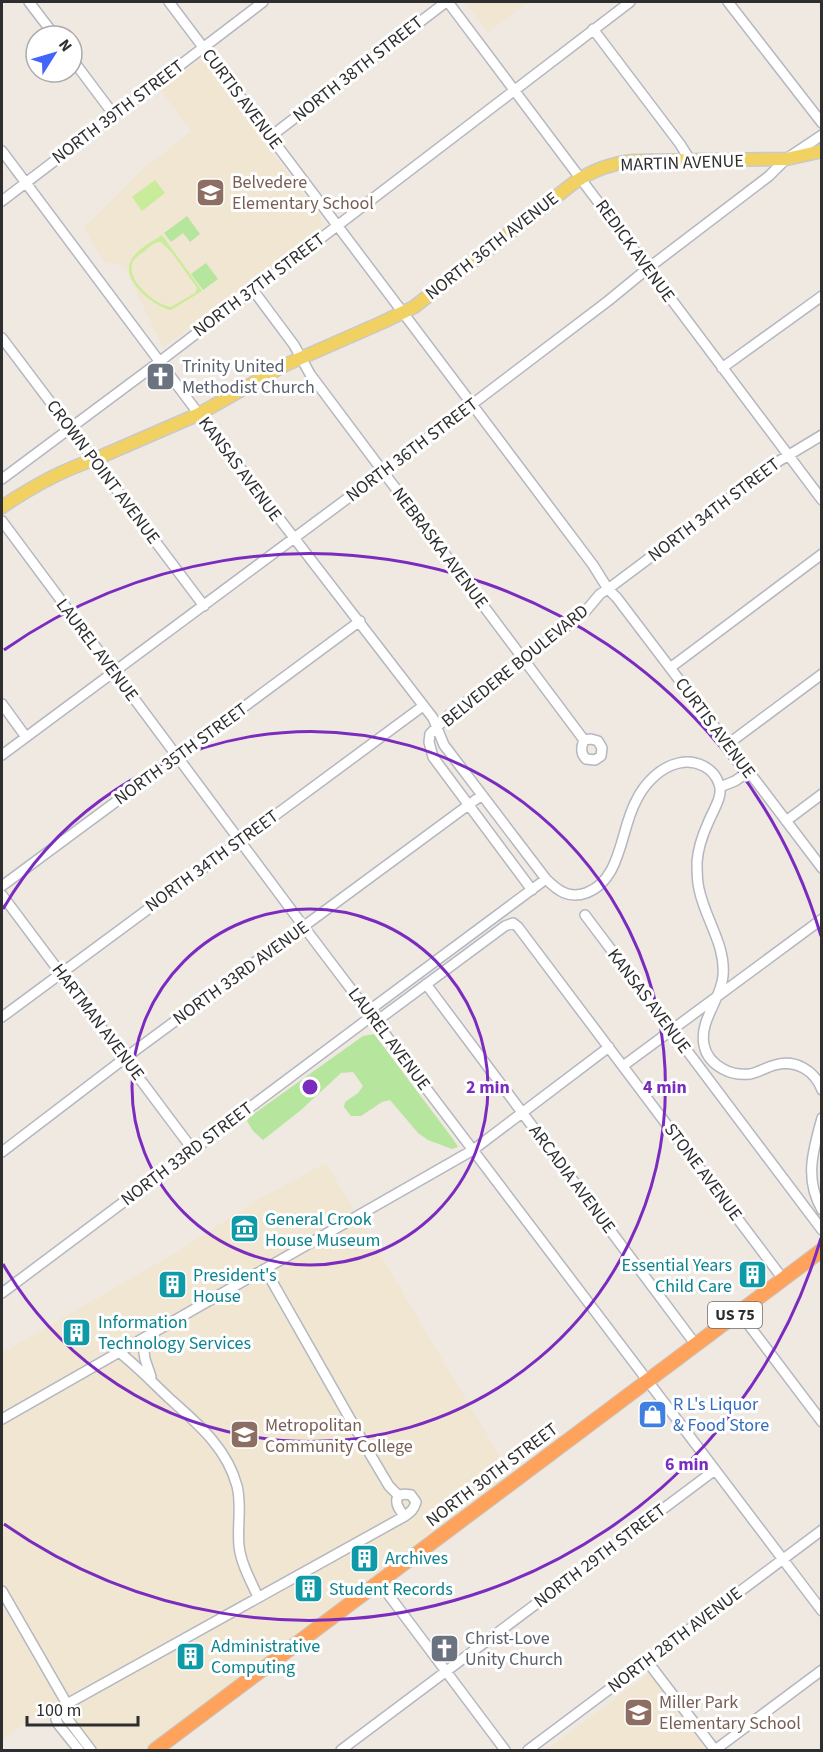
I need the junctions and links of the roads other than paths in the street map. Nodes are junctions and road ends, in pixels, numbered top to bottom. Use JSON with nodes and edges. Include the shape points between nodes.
{"nodes":[{"id":1,"x":29,"y":2,"type":"edge"},
{"id":2,"x":169,"y":2,"type":"edge"},
{"id":3,"x":263,"y":2,"type":"edge"},
{"id":4,"x":447,"y":2,"type":"edge"},
{"id":5,"x":630,"y":2,"type":"edge"},
{"id":6,"x":728,"y":2,"type":"edge"},
{"id":7,"x":46,"y":24,"type":"edge"},
{"id":8,"x":593,"y":29,"type":"junction"},
{"id":9,"x":203,"y":47,"type":"junction"},
{"id":10,"x":84,"y":75,"type":"edge"},
{"id":11,"x":514,"y":90,"type":"junction"},
{"id":12,"x":114,"y":115,"type":"junction"},
{"id":13,"x":822,"y":123,"type":"edge"},
{"id":14,"x":822,"y":135,"type":"edge"},
{"id":15,"x":270,"y":136,"type":"junction"},
{"id":16,"x":2,"y":151,"type":"edge"},
{"id":17,"x":822,"y":151,"type":"edge"},
{"id":18,"x":786,"y":159,"type":"junction"},
{"id":19,"x":690,"y":160,"type":"junction"},
{"id":20,"x":582,"y":178,"type":"junction"},
{"id":21,"x":26,"y":183,"type":"junction"},
{"id":22,"x":2,"y":201,"type":"edge"},
{"id":23,"x":338,"y":226,"type":"junction"},
{"id":24,"x":647,"y":269,"type":"junction"},
{"id":25,"x":253,"y":290,"type":"junction"},
{"id":26,"x":822,"y":296,"type":"edge"},
{"id":27,"x":402,"y":313,"type":"junction"},
{"id":28,"x":2,"y":338,"type":"edge"},
{"id":29,"x":301,"y":358,"type":"junction"},
{"id":30,"x":159,"y":362,"type":"junction"},
{"id":31,"x":722,"y":368,"type":"junction"},
{"id":32,"x":472,"y":405,"type":"junction"},
{"id":33,"x":199,"y":414,"type":"junction"},
{"id":34,"x":70,"y":428,"type":"junction"},
{"id":35,"x":822,"y":435,"type":"edge"},
{"id":36,"x":788,"y":455,"type":"junction"},
{"id":37,"x":93,"y":460,"type":"junction"},
{"id":38,"x":383,"y":472,"type":"junction"},
{"id":39,"x":2,"y":479,"type":"edge"},
{"id":40,"x":822,"y":500,"type":"edge"},
{"id":41,"x":2,"y":507,"type":"edge"},
{"id":42,"x":2,"y":521,"type":"edge"},
{"id":43,"x":294,"y":539,"type":"junction"},
{"id":44,"x":822,"y":554,"type":"edge"},
{"id":45,"x":608,"y":589,"type":"junction"},
{"id":46,"x":204,"y":606,"type":"junction"},
{"id":47,"x":360,"y":621,"type":"junction"},
{"id":48,"x":523,"y":659,"type":"junction"},
{"id":49,"x":670,"y":668,"type":"junction"},
{"id":50,"x":114,"y":672,"type":"junction"},
{"id":51,"x":822,"y":674,"type":"edge"},
{"id":52,"x":2,"y":704,"type":"edge"},
{"id":53,"x":423,"y":706,"type":"junction"},
{"id":54,"x":437,"y":727,"type":"junction"},
{"id":55,"x":26,"y":737,"type":"junction"},
{"id":56,"x":584,"y":740,"type":"dead end"},
{"id":57,"x":728,"y":744,"type":"junction"},
{"id":58,"x":2,"y":755,"type":"edge"},
{"id":59,"x":177,"y":756,"type":"junction"},
{"id":60,"x":748,"y":772,"type":"junction"},
{"id":61,"x":720,"y":787,"type":"junction"},
{"id":62,"x":822,"y":794,"type":"edge"},
{"id":63,"x":482,"y":795,"type":"junction"},
{"id":64,"x":468,"y":806,"type":"junction"},
{"id":65,"x":786,"y":821,"type":"junction"},
{"id":66,"x":240,"y":840,"type":"junction"},
{"id":67,"x":822,"y":868,"type":"edge"},
{"id":68,"x":546,"y":879,"type":"junction"},
{"id":69,"x":2,"y":886,"type":"edge"},
{"id":70,"x":532,"y":890,"type":"junction"},
{"id":71,"x":2,"y":895,"type":"edge"},
{"id":72,"x":585,"y":915,"type":"dead end"},
{"id":73,"x":822,"y":920,"type":"edge"},
{"id":74,"x":513,"y":923,"type":"joint"},
{"id":75,"x":304,"y":927,"type":"junction"},
{"id":76,"x":60,"y":972,"type":"junction"},
{"id":77,"x":426,"y":984,"type":"junction"},
{"id":78,"x":716,"y":998,"type":"junction"},
{"id":79,"x":372,"y":1016,"type":"junction"},
{"id":80,"x":2,"y":1017,"type":"edge"},
{"id":81,"x":671,"y":1030,"type":"junction"},
{"id":82,"x":609,"y":1047,"type":"junction"},
{"id":83,"x":125,"y":1058,"type":"junction"},
{"id":84,"x":623,"y":1066,"type":"junction"},
{"id":85,"x":822,"y":1090,"type":"edge"},
{"id":86,"x":522,"y":1112,"type":"junction"},
{"id":87,"x":822,"y":1118,"type":"edge"},
{"id":88,"x":192,"y":1150,"type":"junction"},
{"id":89,"x":473,"y":1150,"type":"junction"},
{"id":90,"x":2,"y":1152,"type":"edge"},
{"id":91,"x":822,"y":1210,"type":"edge"},
{"id":92,"x":822,"y":1230,"type":"edge"},
{"id":93,"x":822,"y":1250,"type":"edge"},
{"id":94,"x":265,"y":1269,"type":"junction"},
{"id":95,"x":783,"y":1279,"type":"junction"},
{"id":96,"x":2,"y":1293,"type":"edge"},
{"id":97,"x":739,"y":1312,"type":"junction"},
{"id":98,"x":142,"y":1339,"type":"junction"},
{"id":99,"x":696,"y":1345,"type":"junction"},
{"id":100,"x":119,"y":1352,"type":"junction"},
{"id":101,"x":152,"y":1379,"type":"junction"},
{"id":102,"x":647,"y":1381,"type":"junction"},
{"id":103,"x":2,"y":1419,"type":"edge"},
{"id":104,"x":822,"y":1422,"type":"edge"},
{"id":105,"x":715,"y":1470,"type":"junction"},
{"id":106,"x":399,"y":1496,"type":"junction"},
{"id":107,"x":405,"y":1516,"type":"junction"},
{"id":108,"x":822,"y":1530,"type":"edge"},
{"id":109,"x":782,"y":1559,"type":"junction"},
{"id":110,"x":379,"y":1582,"type":"junction"},
{"id":111,"x":2,"y":1591,"type":"edge"},
{"id":112,"x":258,"y":1598,"type":"junction"},
{"id":113,"x":822,"y":1611,"type":"edge"},
{"id":114,"x":647,"y":1661,"type":"junction"},
{"id":115,"x":822,"y":1670,"type":"edge"},
{"id":116,"x":446,"y":1672,"type":"junction"},
{"id":117,"x":67,"y":1704,"type":"junction"},
{"id":118,"x":78,"y":1750,"type":"edge"},
{"id":119,"x":91,"y":1750,"type":"edge"},
{"id":120,"x":154,"y":1750,"type":"edge"},
{"id":121,"x":341,"y":1750,"type":"edge"},
{"id":122,"x":505,"y":1750,"type":"edge"},
{"id":123,"x":528,"y":1750,"type":"edge"},
{"id":124,"x":715,"y":1750,"type":"edge"}],
"edges":[{"from":1,"to":7,"type":"street"},
{"from":2,"to":9,"type":"street","name":"CURTIS AVENUE"},
{"from":3,"to":9,"type":"street","name":"NORTH 39TH STREET"},
{"from":4,"to":11,"type":"street","name":"REDICK AVENUE"},
{"from":4,"to":15,"type":"street","name":"NORTH 38TH STREET"},
{"from":5,"to":8,"type":"street","name":"NORTH 37TH STREET"},
{"from":6,"to":13,"type":"street"},
{"from":8,"to":11,"type":"street","name":"NORTH 37TH STREET"},
{"from":8,"to":19,"type":"street"},
{"from":9,"to":12,"type":"street","name":"NORTH 39TH STREET"},
{"from":9,"to":15,"type":"street","name":"CURTIS AVENUE"},
{"from":10,"to":12,"type":"street"},
{"from":11,"to":20,"type":"street","name":"REDICK AVENUE"},
{"from":11,"to":23,"type":"street","name":"NORTH 37TH STREET"},
{"from":12,"to":21,"type":"street","name":"NORTH 39TH STREET"},
{"from":14,"to":18,"type":"street","name":"NORTH 36TH STREET"},
{"from":15,"to":23,"type":"street","name":"CURTIS AVENUE"},
{"from":16,"to":21,"type":"street","name":"KANSAS AVENUE"},
{"from":17,"to":18,"type":"main road"},
{"from":18,"to":19,"type":"main road","name":"MARTIN AVENUE"},
{"from":18,"to":24,"type":"street","name":"NORTH 36TH STREET"},
{"from":19,"to":20,"type":"main road","name":"MARTIN AVENUE","via":[[625,162]]},
{"from":20,"to":24,"type":"street","name":"REDICK AVENUE"},
{"from":20,"to":27,"type":"main road","name":"NORTH 36TH AVENUE"},
{"from":21,"to":22,"type":"street","name":"NORTH 39TH STREET"},
{"from":21,"to":30,"type":"street","name":"KANSAS AVENUE"},
{"from":23,"to":25,"type":"street","name":"NORTH 37TH STREET"},
{"from":23,"to":27,"type":"street","name":"CURTIS AVENUE"},
{"from":24,"to":31,"type":"street","name":"REDICK AVENUE"},
{"from":24,"to":32,"type":"street","name":"NORTH 36TH STREET"},
{"from":25,"to":29,"type":"street","name":"NEBRASKA AVENUE"},
{"from":25,"to":30,"type":"street","name":"NORTH 37TH STREET"},
{"from":26,"to":31,"type":"street"},
{"from":27,"to":29,"type":"main road","name":"NORTH 36TH AVENUE"},
{"from":27,"to":32,"type":"street"},
{"from":28,"to":34,"type":"street","name":"CROWN POINT AVENUE"},
{"from":29,"to":33,"type":"main road","name":"NORTH 36TH AVENUE"},
{"from":29,"to":38,"type":"street","name":"NEBRASKA AVENUE"},
{"from":30,"to":33,"type":"street","name":"KANSAS AVENUE"},
{"from":30,"to":34,"type":"street","name":"NORTH 37TH STREET"},
{"from":31,"to":36,"type":"street","name":"REDICK AVENUE"},
{"from":32,"to":38,"type":"street","name":"NORTH 36TH STREET"},
{"from":32,"to":45,"type":"street"},
{"from":33,"to":37,"type":"main road","name":"NORTH 36TH AVENUE"},
{"from":33,"to":43,"type":"street","name":"KANSAS AVENUE"},
{"from":34,"to":37,"type":"street","name":"CROWN POINT AVENUE"},
{"from":34,"to":39,"type":"street","name":"NORTH 37TH STREET"},
{"from":35,"to":36,"type":"street","name":"NORTH 34TH STREET"},
{"from":36,"to":40,"type":"street","name":"REDICK AVENUE"},
{"from":36,"to":45,"type":"street","name":"NORTH 34TH STREET"},
{"from":37,"to":41,"type":"main road","name":"NORTH 36TH AVENUE","via":[[39,483]]},
{"from":37,"to":46,"type":"street","name":"CROWN POINT AVENUE"},
{"from":38,"to":43,"type":"street","name":"NORTH 36TH STREET"},
{"from":38,"to":48,"type":"street","name":"NEBRASKA AVENUE"},
{"from":42,"to":50,"type":"street","name":"LAUREL AVENUE"},
{"from":43,"to":46,"type":"street","name":"NORTH 36TH STREET"},
{"from":43,"to":47,"type":"street","name":"KANSAS AVENUE"},
{"from":44,"to":49,"type":"street"},
{"from":45,"to":48,"type":"street","name":"BELVEDERE BOULEVARD","via":[[584,613]]},
{"from":45,"to":49,"type":"street","name":"CURTIS AVENUE"},
{"from":46,"to":50,"type":"street","name":"NORTH 36TH STREET"},
{"from":47,"to":53,"type":"street","name":"KANSAS AVENUE"},
{"from":47,"to":59,"type":"street","name":"NORTH 35TH STREET"},
{"from":48,"to":54,"type":"street","name":"BELVEDERE BOULEVARD"},
{"from":48,"to":56,"type":"street","name":"NEBRASKA AVENUE"},
{"from":49,"to":57,"type":"street","name":"CURTIS AVENUE"},
{"from":50,"to":55,"type":"street","name":"NORTH 36TH STREET"},
{"from":50,"to":59,"type":"street","name":"LAUREL AVENUE"},
{"from":51,"to":57,"type":"street"},
{"from":52,"to":55,"type":"street"},
{"from":53,"to":54,"type":"street","name":"KANSAS AVENUE"},
{"from":53,"to":66,"type":"street","name":"NORTH 34TH STREET"},
{"from":54,"to":63,"type":"street","name":"BELVEDERE BOULEVARD","via":[[444,745]]},
{"from":54,"to":64,"type":"street","via":[[430,734],[433,757]]},
{"from":55,"to":58,"type":"street","name":"NORTH 36TH STREET"},
{"from":57,"to":60,"type":"street","name":"CURTIS AVENUE"},
{"from":59,"to":66,"type":"street","name":"LAUREL AVENUE"},
{"from":59,"to":69,"type":"street","name":"NORTH 35TH STREET"},
{"from":60,"to":61,"type":"street"},
{"from":60,"to":65,"type":"street","name":"CURTIS AVENUE"},
{"from":61,"to":68,"type":"street","name":"BELVEDERE BOULEVARD","via":[[702,765],[678,763],[665,769],[648,783],[635,802],[605,880],[578,896],[566,895]]},
{"from":61,"to":78,"type":"street","via":[[697,864],[699,889],[722,954],[723,978]]},
{"from":62,"to":65,"type":"street"},
{"from":63,"to":64,"type":"street","name":"NORTH 33RD AVENUE"},
{"from":63,"to":68,"type":"street","name":"BELVEDERE BOULEVARD"},
{"from":64,"to":70,"type":"street"},
{"from":64,"to":75,"type":"street","name":"NORTH 33RD AVENUE"},
{"from":65,"to":67,"type":"street","name":"CURTIS AVENUE"},
{"from":66,"to":75,"type":"street","name":"LAUREL AVENUE"},
{"from":66,"to":76,"type":"street","name":"NORTH 34TH STREET"},
{"from":68,"to":70,"type":"street","name":"NORTH 33RD STREET"},
{"from":70,"to":79,"type":"street","name":"NORTH 33RD STREET","via":[[375,1006]]},
{"from":71,"to":76,"type":"street","name":"HARTMAN AVENUE"},
{"from":72,"to":81,"type":"street","name":"KANSAS AVENUE"},
{"from":73,"to":78,"type":"street"},
{"from":74,"to":77,"type":"street","name":"NORTH 33RD STREET"},
{"from":74,"to":82,"type":"street","name":"STONE AVENUE"},
{"from":75,"to":79,"type":"street","name":"LAUREL AVENUE"},
{"from":75,"to":83,"type":"street","name":"NORTH 33RD AVENUE"},
{"from":76,"to":80,"type":"street","name":"NORTH 34TH STREET"},
{"from":76,"to":83,"type":"street","name":"HARTMAN AVENUE"},
{"from":77,"to":79,"type":"street","name":"NORTH 33RD STREET","via":[[382,1017]]},
{"from":77,"to":86,"type":"street","name":"ARCADIA AVENUE"},
{"from":78,"to":81,"type":"street"},
{"from":78,"to":85,"type":"street","via":[[703,1038],[714,1063],[740,1074],[793,1064],[810,1071]]},
{"from":79,"to":88,"type":"street","name":"NORTH 33RD STREET"},
{"from":79,"to":89,"type":"street","name":"LAUREL AVENUE"},
{"from":81,"to":84,"type":"street"},
{"from":81,"to":92,"type":"street","name":"KANSAS AVENUE"},
{"from":82,"to":84,"type":"street","name":"STONE AVENUE"},
{"from":82,"to":86,"type":"street"},
{"from":83,"to":88,"type":"street","name":"HARTMAN AVENUE"},
{"from":83,"to":90,"type":"street","name":"NORTH 33RD AVENUE"},
{"from":84,"to":95,"type":"street","name":"STONE AVENUE"},
{"from":86,"to":89,"type":"street"},
{"from":86,"to":99,"type":"street","name":"ARCADIA AVENUE"},
{"from":87,"to":91,"type":"street","via":[[810,1172]]},
{"from":88,"to":96,"type":"street","name":"NORTH 33RD STREET"},
{"from":89,"to":94,"type":"street"},
{"from":89,"to":102,"type":"street","name":"LAUREL AVENUE"},
{"from":93,"to":95,"type":"highway","name":"NORTH 30TH STREET","number":"US 75"},
{"from":94,"to":98,"type":"street"},
{"from":94,"to":106,"type":"street","via":[[370,1454]]},
{"from":95,"to":97,"type":"highway","name":"NORTH 30TH STREET","number":"US 75"},
{"from":97,"to":99,"type":"highway","name":"NORTH 30TH STREET","number":"US 75"},
{"from":97,"to":104,"type":"street"},
{"from":98,"to":100,"type":"street"},
{"from":98,"to":101,"type":"street"},
{"from":99,"to":102,"type":"highway","name":"NORTH 30TH STREET","number":"US 75"},
{"from":100,"to":101,"type":"street"},
{"from":100,"to":103,"type":"street"},
{"from":101,"to":112,"type":"street","via":[[212,1438],[226,1459],[237,1485],[243,1564]]},
{"from":102,"to":105,"type":"street","name":"LAUREL AVENUE"},
{"from":102,"to":110,"type":"highway","name":"NORTH 30TH STREET","number":"US 75"},
{"from":105,"to":109,"type":"street","name":"LAUREL AVENUE"},
{"from":105,"to":116,"type":"street","name":"NORTH 29TH STREET"},
{"from":106,"to":107,"type":"street","via":[[396,1504]]},
{"from":106,"to":107,"type":"street","via":[[411,1496],[416,1502]]},
{"from":107,"to":112,"type":"street"},
{"from":108,"to":109,"type":"street","name":"NORTH 28TH AVENUE"},
{"from":109,"to":113,"type":"street","name":"LAUREL AVENUE"},
{"from":109,"to":114,"type":"street","name":"NORTH 28TH AVENUE"},
{"from":110,"to":116,"type":"street"},
{"from":110,"to":120,"type":"highway","name":"NORTH 30TH STREET","number":"US 75"},
{"from":111,"to":117,"type":"street"},
{"from":112,"to":117,"type":"street"},
{"from":114,"to":123,"type":"street","name":"NORTH 28TH AVENUE"},
{"from":114,"to":124,"type":"street"},
{"from":115,"to":124,"type":"street"},
{"from":116,"to":121,"type":"street","name":"NORTH 29TH STREET"},
{"from":116,"to":122,"type":"street"},
{"from":117,"to":118,"type":"street","via":[[56,1719]]},
{"from":117,"to":119,"type":"street","via":[[66,1718]]}]}
